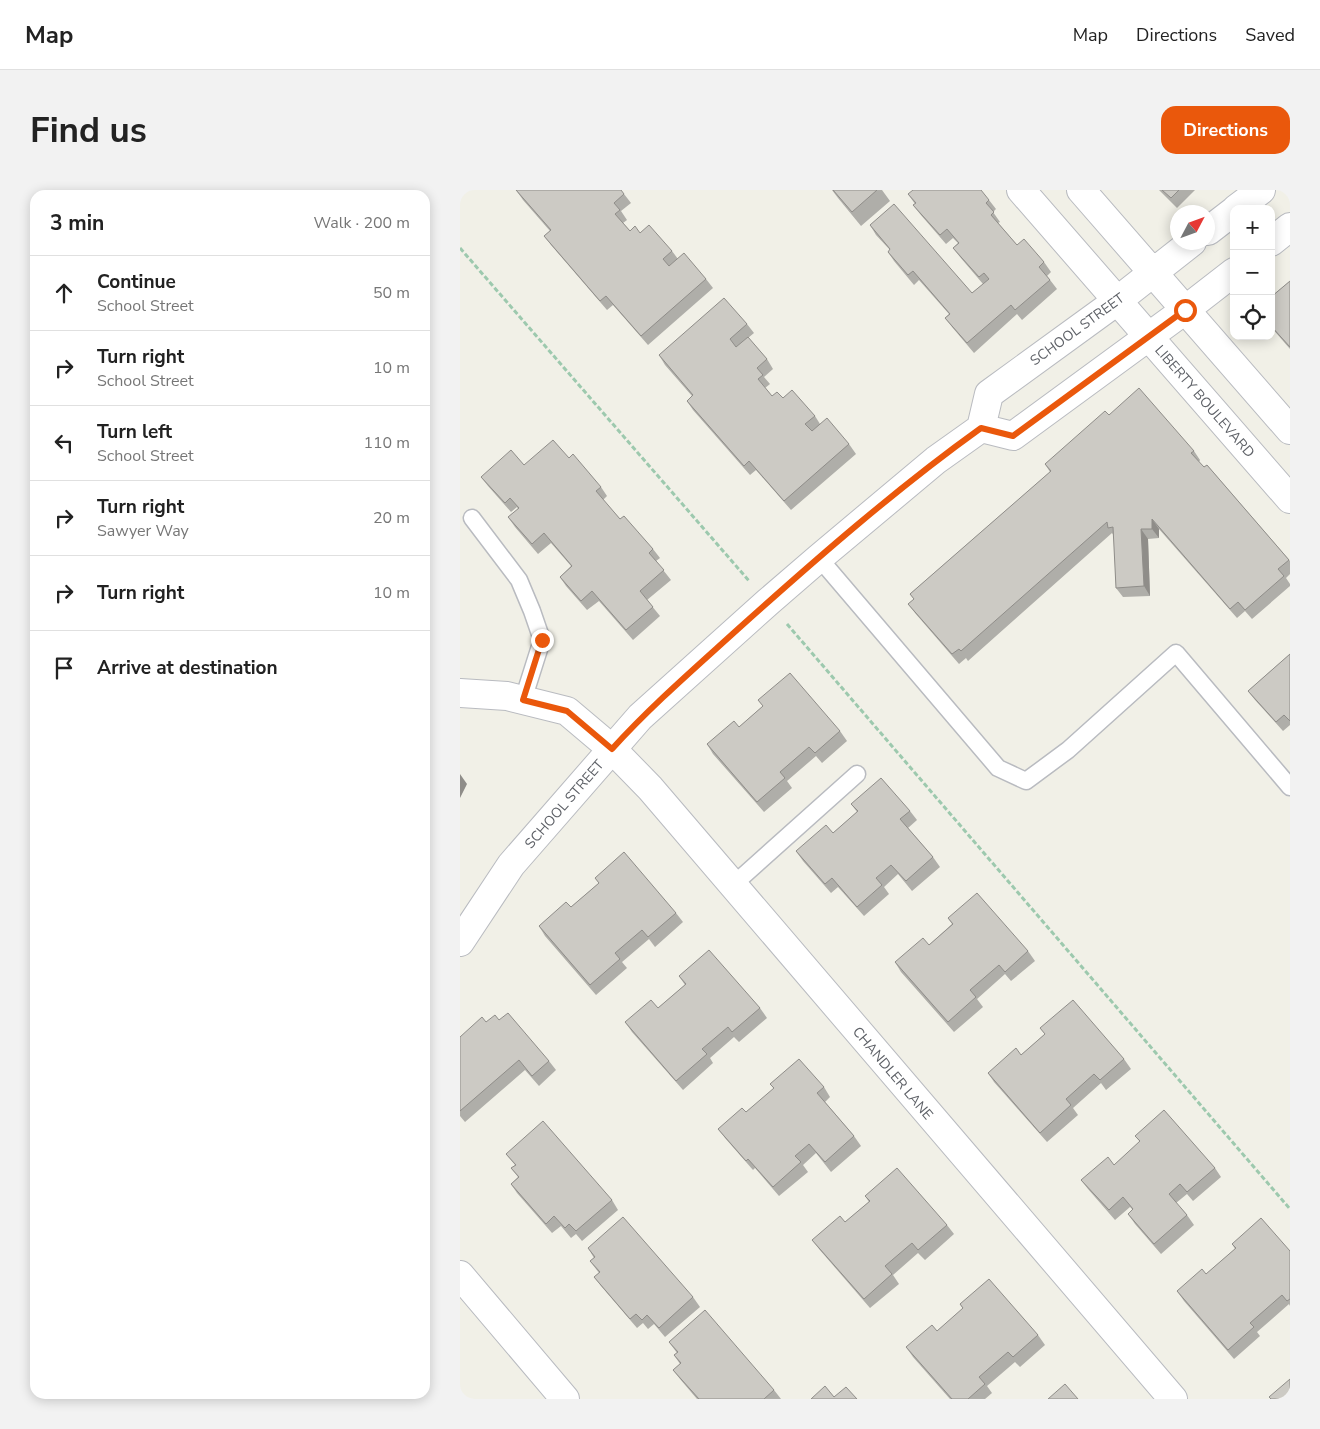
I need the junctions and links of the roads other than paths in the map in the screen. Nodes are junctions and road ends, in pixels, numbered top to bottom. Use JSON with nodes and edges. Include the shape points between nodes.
{"nodes":[{"id":1,"x":1021,"y":190,"type":"edge"},
{"id":2,"x":1081,"y":190,"type":"edge"},
{"id":3,"x":1261,"y":190,"type":"edge"},
{"id":4,"x":1242,"y":205,"type":"edge"},
{"id":5,"x":1230,"y":214,"type":"edge"},
{"id":6,"x":1215,"y":226,"type":"edge"},
{"id":7,"x":1290,"y":227,"type":"edge"},
{"id":8,"x":1275,"y":239,"type":"edge"},
{"id":9,"x":1181,"y":250,"type":"edge"},
{"id":10,"x":1152,"y":272,"type":"junction"},
{"id":11,"x":1230,"y":275,"type":"edge"},
{"id":12,"x":1117,"y":301,"type":"junction"},
{"id":13,"x":1185,"y":310,"type":"junction"},
{"id":14,"x":1149,"y":336,"type":"junction"},
{"id":15,"x":981,"y":428,"type":"junction"},
{"id":16,"x":1290,"y":430,"type":"edge"},
{"id":17,"x":1290,"y":499,"type":"edge"},
{"id":18,"x":472,"y":518,"type":"dead end"},
{"id":19,"x":819,"y":558,"type":"junction"},
{"id":20,"x":460,"y":693,"type":"edge"},
{"id":21,"x":523,"y":700,"type":"junction"},
{"id":22,"x":612,"y":749,"type":"junction"},
{"id":23,"x":857,"y":774,"type":"dead end"},
{"id":24,"x":1290,"y":787,"type":"edge"},
{"id":25,"x":733,"y":885,"type":"junction"},
{"id":26,"x":460,"y":942,"type":"edge"},
{"id":27,"x":460,"y":1275,"type":"edge"},
{"id":28,"x":565,"y":1399,"type":"edge"},
{"id":29,"x":1173,"y":1399,"type":"edge"}],
"edges":[{"from":1,"to":12,"type":"street","name":"LIBERTY BOULEVARD"},
{"from":2,"to":10,"type":"street"},
{"from":3,"to":4,"type":"street"},
{"from":5,"to":6,"type":"street"},
{"from":7,"to":8,"type":"street"},
{"from":9,"to":10,"type":"street","name":"SCHOOL STREET"},
{"from":10,"to":12,"type":"street","name":"SCHOOL STREET"},
{"from":10,"to":13,"type":"street"},
{"from":11,"to":13,"type":"street"},
{"from":12,"to":14,"type":"street","name":"LIBERTY BOULEVARD"},
{"from":12,"to":15,"type":"street","name":"SCHOOL STREET","via":[[989,394]]},
{"from":13,"to":14,"type":"street"},
{"from":13,"to":16,"type":"street"},
{"from":14,"to":15,"type":"street","via":[[1013,436]]},
{"from":14,"to":17,"type":"street","name":"LIBERTY BOULEVARD"},
{"from":15,"to":19,"type":"street","name":"SCHOOL STREET","via":[[936,460]]},
{"from":18,"to":21,"type":"lane","via":[[519,580],[542,640]]},
{"from":19,"to":22,"type":"street","name":"SCHOOL STREET","via":[[640,717]]},
{"from":19,"to":24,"type":"lane","via":[[998,768],[1026,781],[1068,750],[1176,653]]},
{"from":20,"to":21,"type":"street","name":"CHANDLER LANE"},
{"from":21,"to":22,"type":"street","name":"CHANDLER LANE","via":[[567,711]]},
{"from":22,"to":25,"type":"street","name":"CHANDLER LANE"},
{"from":22,"to":26,"type":"street","name":"SCHOOL STREET","via":[[511,865]]},
{"from":23,"to":25,"type":"lane"},
{"from":25,"to":29,"type":"street","name":"CHANDLER LANE"},
{"from":27,"to":28,"type":"street"}]}
